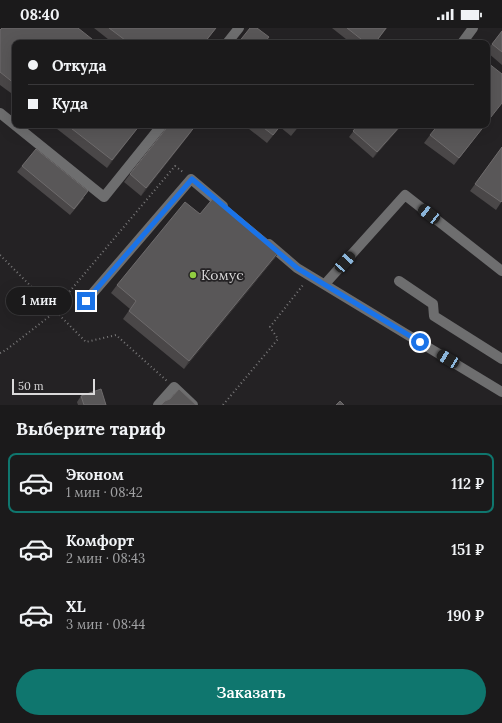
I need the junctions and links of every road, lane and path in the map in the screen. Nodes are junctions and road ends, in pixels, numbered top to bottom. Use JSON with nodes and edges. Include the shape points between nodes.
{"nodes":[{"id":1,"x":239,"y":28,"type":"edge"},
{"id":2,"x":473,"y":28,"type":"edge"},
{"id":3,"x":229,"y":40,"type":"edge"},
{"id":4,"x":464,"y":40,"type":"edge"},
{"id":5,"x":0,"y":113,"type":"edge"},
{"id":6,"x":12,"y":123,"type":"edge"},
{"id":7,"x":19,"y":128,"type":"edge"},
{"id":8,"x":160,"y":128,"type":"edge"},
{"id":9,"x":192,"y":179,"type":"junction"},
{"id":10,"x":233,"y":214,"type":"edge"},
{"id":11,"x":262,"y":238,"type":"edge"},
{"id":12,"x":0,"y":256,"type":"edge"},
{"id":13,"x":502,"y":271,"type":"edge"},
{"id":14,"x":310,"y":276,"type":"junction"},
{"id":15,"x":399,"y":280,"type":"dead end"},
{"id":16,"x":325,"y":284,"type":"junction"},
{"id":17,"x":86,"y":301,"type":"dead end"},
{"id":18,"x":55,"y":311,"type":"junction"},
{"id":19,"x":0,"y":353,"type":"edge"},
{"id":20,"x":502,"y":359,"type":"edge"},
{"id":21,"x":174,"y":387,"type":"junction"},
{"id":22,"x":502,"y":392,"type":"edge"},
{"id":23,"x":158,"y":405,"type":"edge"},
{"id":24,"x":193,"y":405,"type":"edge"},
{"id":25,"x":223,"y":405,"type":"edge"}],
"edges":[{"from":1,"to":3,"type":"lane"},
{"from":2,"to":4,"type":"lane"},
{"from":5,"to":6,"type":"lane"},
{"from":7,"to":8,"type":"lane","via":[[104,197]]},
{"from":9,"to":10,"type":"lane"},
{"from":9,"to":17,"type":"lane"},
{"from":9,"to":18,"type":"path","via":[[175,166]]},
{"from":11,"to":14,"type":"lane"},
{"from":12,"to":18,"type":"path"},
{"from":13,"to":16,"type":"lane","via":[[405,195]]},
{"from":14,"to":16,"type":"lane"},
{"from":14,"to":25,"type":"path","via":[[270,327],[278,339]]},
{"from":15,"to":20,"type":"lane","via":[[433,304],[434,316]]},
{"from":16,"to":22,"type":"lane"},
{"from":18,"to":19,"type":"path"},
{"from":18,"to":21,"type":"path","via":[[86,342],[116,335]]},
{"from":21,"to":23,"type":"lane"},
{"from":21,"to":24,"type":"lane"}]}
